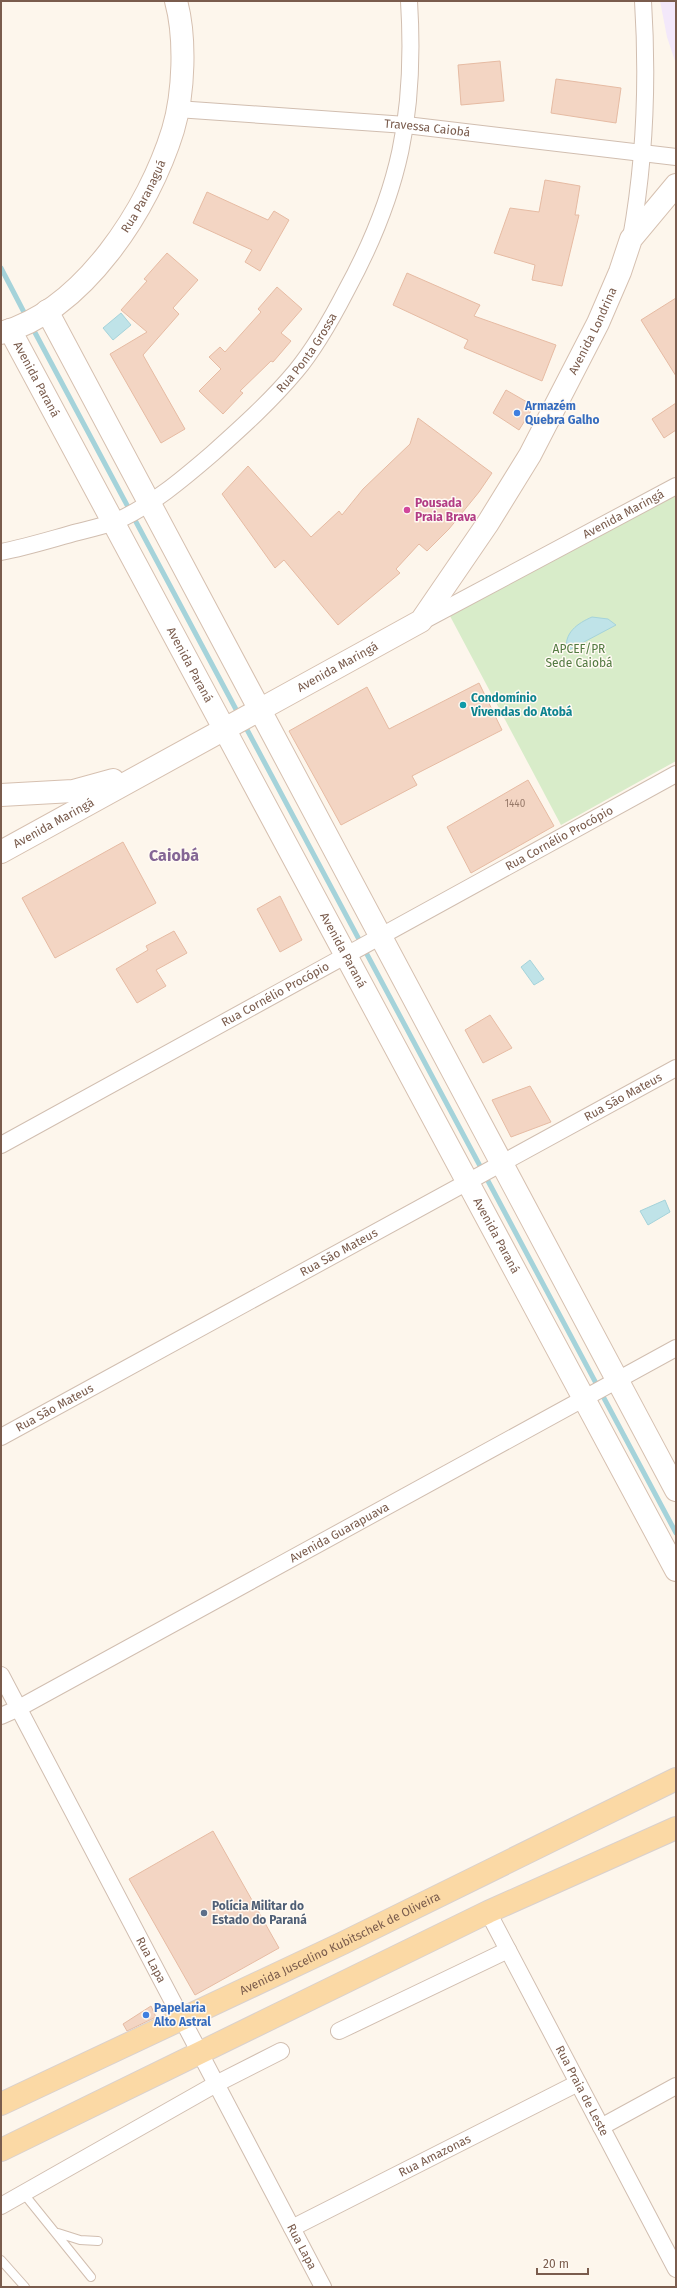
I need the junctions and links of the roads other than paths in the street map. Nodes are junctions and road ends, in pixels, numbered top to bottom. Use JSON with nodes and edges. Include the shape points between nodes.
{"nodes":[{"id":1,"x":176,"y":1,"type":"edge"},
{"id":2,"x":409,"y":1,"type":"edge"},
{"id":3,"x":643,"y":1,"type":"edge"},
{"id":4,"x":177,"y":108,"type":"junction"},
{"id":5,"x":406,"y":125,"type":"junction"},
{"id":6,"x":642,"y":154,"type":"junction"},
{"id":7,"x":676,"y":157,"type":"edge"},
{"id":8,"x":676,"y":185,"type":"edge"},
{"id":9,"x":631,"y":239,"type":"junction"},
{"id":10,"x":46,"y":312,"type":"junction"},
{"id":11,"x":8,"y":331,"type":"edge"},
{"id":12,"x":676,"y":486,"type":"edge"},
{"id":13,"x":149,"y":502,"type":"junction"},
{"id":14,"x":116,"y":521,"type":"junction"},
{"id":15,"x":1,"y":552,"type":"edge"},
{"id":16,"x":421,"y":622,"type":"junction"},
{"id":17,"x":261,"y":710,"type":"junction"},
{"id":18,"x":225,"y":729,"type":"junction"},
{"id":19,"x":160,"y":764,"type":"junction"},
{"id":20,"x":676,"y":774,"type":"edge"},
{"id":21,"x":43,"y":794,"type":"junction"},
{"id":22,"x":1,"y":795,"type":"edge"},
{"id":23,"x":46,"y":827,"type":"junction"},
{"id":24,"x":1,"y":852,"type":"edge"},
{"id":25,"x":378,"y":938,"type":"junction"},
{"id":26,"x":350,"y":953,"type":"junction"},
{"id":27,"x":676,"y":1068,"type":"edge"},
{"id":28,"x":1,"y":1144,"type":"edge"},
{"id":29,"x":497,"y":1166,"type":"junction"},
{"id":30,"x":471,"y":1180,"type":"junction"},
{"id":31,"x":676,"y":1348,"type":"edge"},
{"id":32,"x":615,"y":1381,"type":"junction"},
{"id":33,"x":587,"y":1397,"type":"junction"},
{"id":34,"x":1,"y":1437,"type":"edge"},
{"id":35,"x":676,"y":1490,"type":"edge"},
{"id":36,"x":676,"y":1570,"type":"edge"},
{"id":37,"x":1,"y":1675,"type":"edge"},
{"id":38,"x":19,"y":1708,"type":"junction"},
{"id":39,"x":1,"y":1716,"type":"edge"},
{"id":40,"x":676,"y":1779,"type":"edge"},
{"id":41,"x":676,"y":1828,"type":"edge"},
{"id":42,"x":488,"y":1912,"type":"junction"},
{"id":43,"x":508,"y":1950,"type":"junction"},
{"id":44,"x":182,"y":2018,"type":"junction"},
{"id":45,"x":339,"y":2031,"type":"dead end"},
{"id":46,"x":281,"y":2051,"type":"dead end"},
{"id":47,"x":199,"y":2053,"type":"junction"},
{"id":48,"x":578,"y":2083,"type":"junction"},
{"id":49,"x":216,"y":2084,"type":"junction"},
{"id":50,"x":676,"y":2086,"type":"edge"},
{"id":51,"x":1,"y":2104,"type":"edge"},
{"id":52,"x":601,"y":2127,"type":"junction"},
{"id":53,"x":1,"y":2150,"type":"edge"},
{"id":54,"x":24,"y":2194,"type":"junction"},
{"id":55,"x":1,"y":2206,"type":"edge"},
{"id":56,"x":292,"y":2228,"type":"junction"},
{"id":57,"x":58,"y":2233,"type":"junction"},
{"id":58,"x":98,"y":2241,"type":"dead end"},
{"id":59,"x":1,"y":2260,"type":"edge"},
{"id":60,"x":676,"y":2269,"type":"edge"},
{"id":61,"x":92,"y":2277,"type":"dead end"},
{"id":62,"x":25,"y":2287,"type":"edge"},
{"id":63,"x":323,"y":2287,"type":"edge"}],
"edges":[{"from":1,"to":4,"type":"street","name":"Rua Paranaguá","via":[[182,42]]},
{"from":2,"to":5,"type":"street","name":"Rua Ponta Grossa","via":[[411,80]]},
{"from":3,"to":6,"type":"street","name":"Avenida Londrina","via":[[645,81]]},
{"from":4,"to":5,"type":"street","name":"Travessa Caiobá"},
{"from":4,"to":10,"type":"street","name":"Rua Paranaguá","via":[[173,129],[153,183],[136,212],[104,258],[76,288]]},
{"from":5,"to":6,"type":"street","name":"Travessa Caiobá"},
{"from":5,"to":13,"type":"street","name":"Rua Ponta Grossa","via":[[391,190],[378,227],[338,307],[312,348],[297,370],[257,414],[193,470]]},
{"from":6,"to":7,"type":"street","name":"Travessa Caiobá"},
{"from":6,"to":9,"type":"street","name":"Avenida Londrina","via":[[639,197]]},
{"from":8,"to":9,"type":"street"},
{"from":9,"to":16,"type":"street","name":"Avenida Londrina","via":[[598,323],[530,455]]},
{"from":10,"to":11,"type":"street","name":"Rua Paranaguá"},
{"from":10,"to":13,"type":"street"},
{"from":11,"to":14,"type":"street","name":"Avenida Paraná"},
{"from":12,"to":16,"type":"street","name":"Avenida Maringá"},
{"from":13,"to":14,"type":"street","name":"Rua Ponta Grossa"},
{"from":13,"to":17,"type":"street"},
{"from":14,"to":15,"type":"street","name":"Rua Ponta Grossa"},
{"from":14,"to":18,"type":"street","name":"Avenida Paraná"},
{"from":16,"to":17,"type":"street","name":"Avenida Maringá"},
{"from":17,"to":18,"type":"street","name":"Avenida Maringá"},
{"from":17,"to":25,"type":"street"},
{"from":18,"to":19,"type":"street","name":"Avenida Maringá"},
{"from":18,"to":26,"type":"street","name":"Avenida Paraná"},
{"from":19,"to":21,"type":"street","via":[[106,783],[73,791]]},
{"from":19,"to":23,"type":"street","name":"Avenida Maringá"},
{"from":20,"to":25,"type":"street","name":"Rua Cornélio Procópio"},
{"from":21,"to":22,"type":"street"},
{"from":21,"to":23,"type":"street","via":[[52,810]]},
{"from":23,"to":24,"type":"street","name":"Avenida Maringá"},
{"from":25,"to":26,"type":"street","name":"Rua Cornélio Procópio"},
{"from":25,"to":29,"type":"street"},
{"from":26,"to":28,"type":"street","name":"Rua Cornélio Procópio"},
{"from":26,"to":30,"type":"street","name":"Avenida Paraná"},
{"from":27,"to":29,"type":"street","name":"Rua São Mateus"},
{"from":29,"to":30,"type":"street","name":"Rua São Mateus"},
{"from":29,"to":32,"type":"street"},
{"from":30,"to":33,"type":"street","name":"Avenida Paraná"},
{"from":30,"to":34,"type":"street","name":"Rua São Mateus"},
{"from":31,"to":32,"type":"street","name":"Avenida Guarapuava"},
{"from":32,"to":33,"type":"street","name":"Avenida Guarapuava"},
{"from":32,"to":35,"type":"street"},
{"from":33,"to":36,"type":"street","name":"Avenida Paraná"},
{"from":33,"to":38,"type":"street","name":"Avenida Guarapuava"},
{"from":37,"to":38,"type":"street","name":"Rua Lapa"},
{"from":38,"to":39,"type":"street","name":"Avenida Guarapuava"},
{"from":38,"to":44,"type":"street","name":"Rua Lapa"},
{"from":40,"to":44,"type":"main road","name":"Avenida Juscelino Kubitschek de Oliveira"},
{"from":41,"to":42,"type":"main road"},
{"from":42,"to":43,"type":"street","name":"Rua Praia de Leste"},
{"from":42,"to":47,"type":"main road"},
{"from":43,"to":45,"type":"street"},
{"from":43,"to":48,"type":"street","name":"Rua Praia de Leste"},
{"from":44,"to":47,"type":"street","name":"Rua Lapa"},
{"from":44,"to":51,"type":"main road","name":"Avenida Juscelino Kubitschek de Oliveira"},
{"from":46,"to":49,"type":"street"},
{"from":47,"to":49,"type":"street","name":"Rua Lapa"},
{"from":47,"to":53,"type":"main road"},
{"from":48,"to":52,"type":"street","name":"Rua Praia de Leste"},
{"from":48,"to":56,"type":"street","name":"Rua Amazonas"},
{"from":49,"to":54,"type":"street"},
{"from":49,"to":56,"type":"street","name":"Rua Lapa"},
{"from":50,"to":52,"type":"street"},
{"from":52,"to":60,"type":"street","name":"Rua Praia de Leste"},
{"from":54,"to":55,"type":"street"},
{"from":54,"to":57,"type":"lane"},
{"from":56,"to":63,"type":"street","name":"Rua Lapa"},
{"from":57,"to":58,"type":"lane","via":[[80,2240]]},
{"from":57,"to":61,"type":"lane"},
{"from":59,"to":62,"type":"lane"}]}
